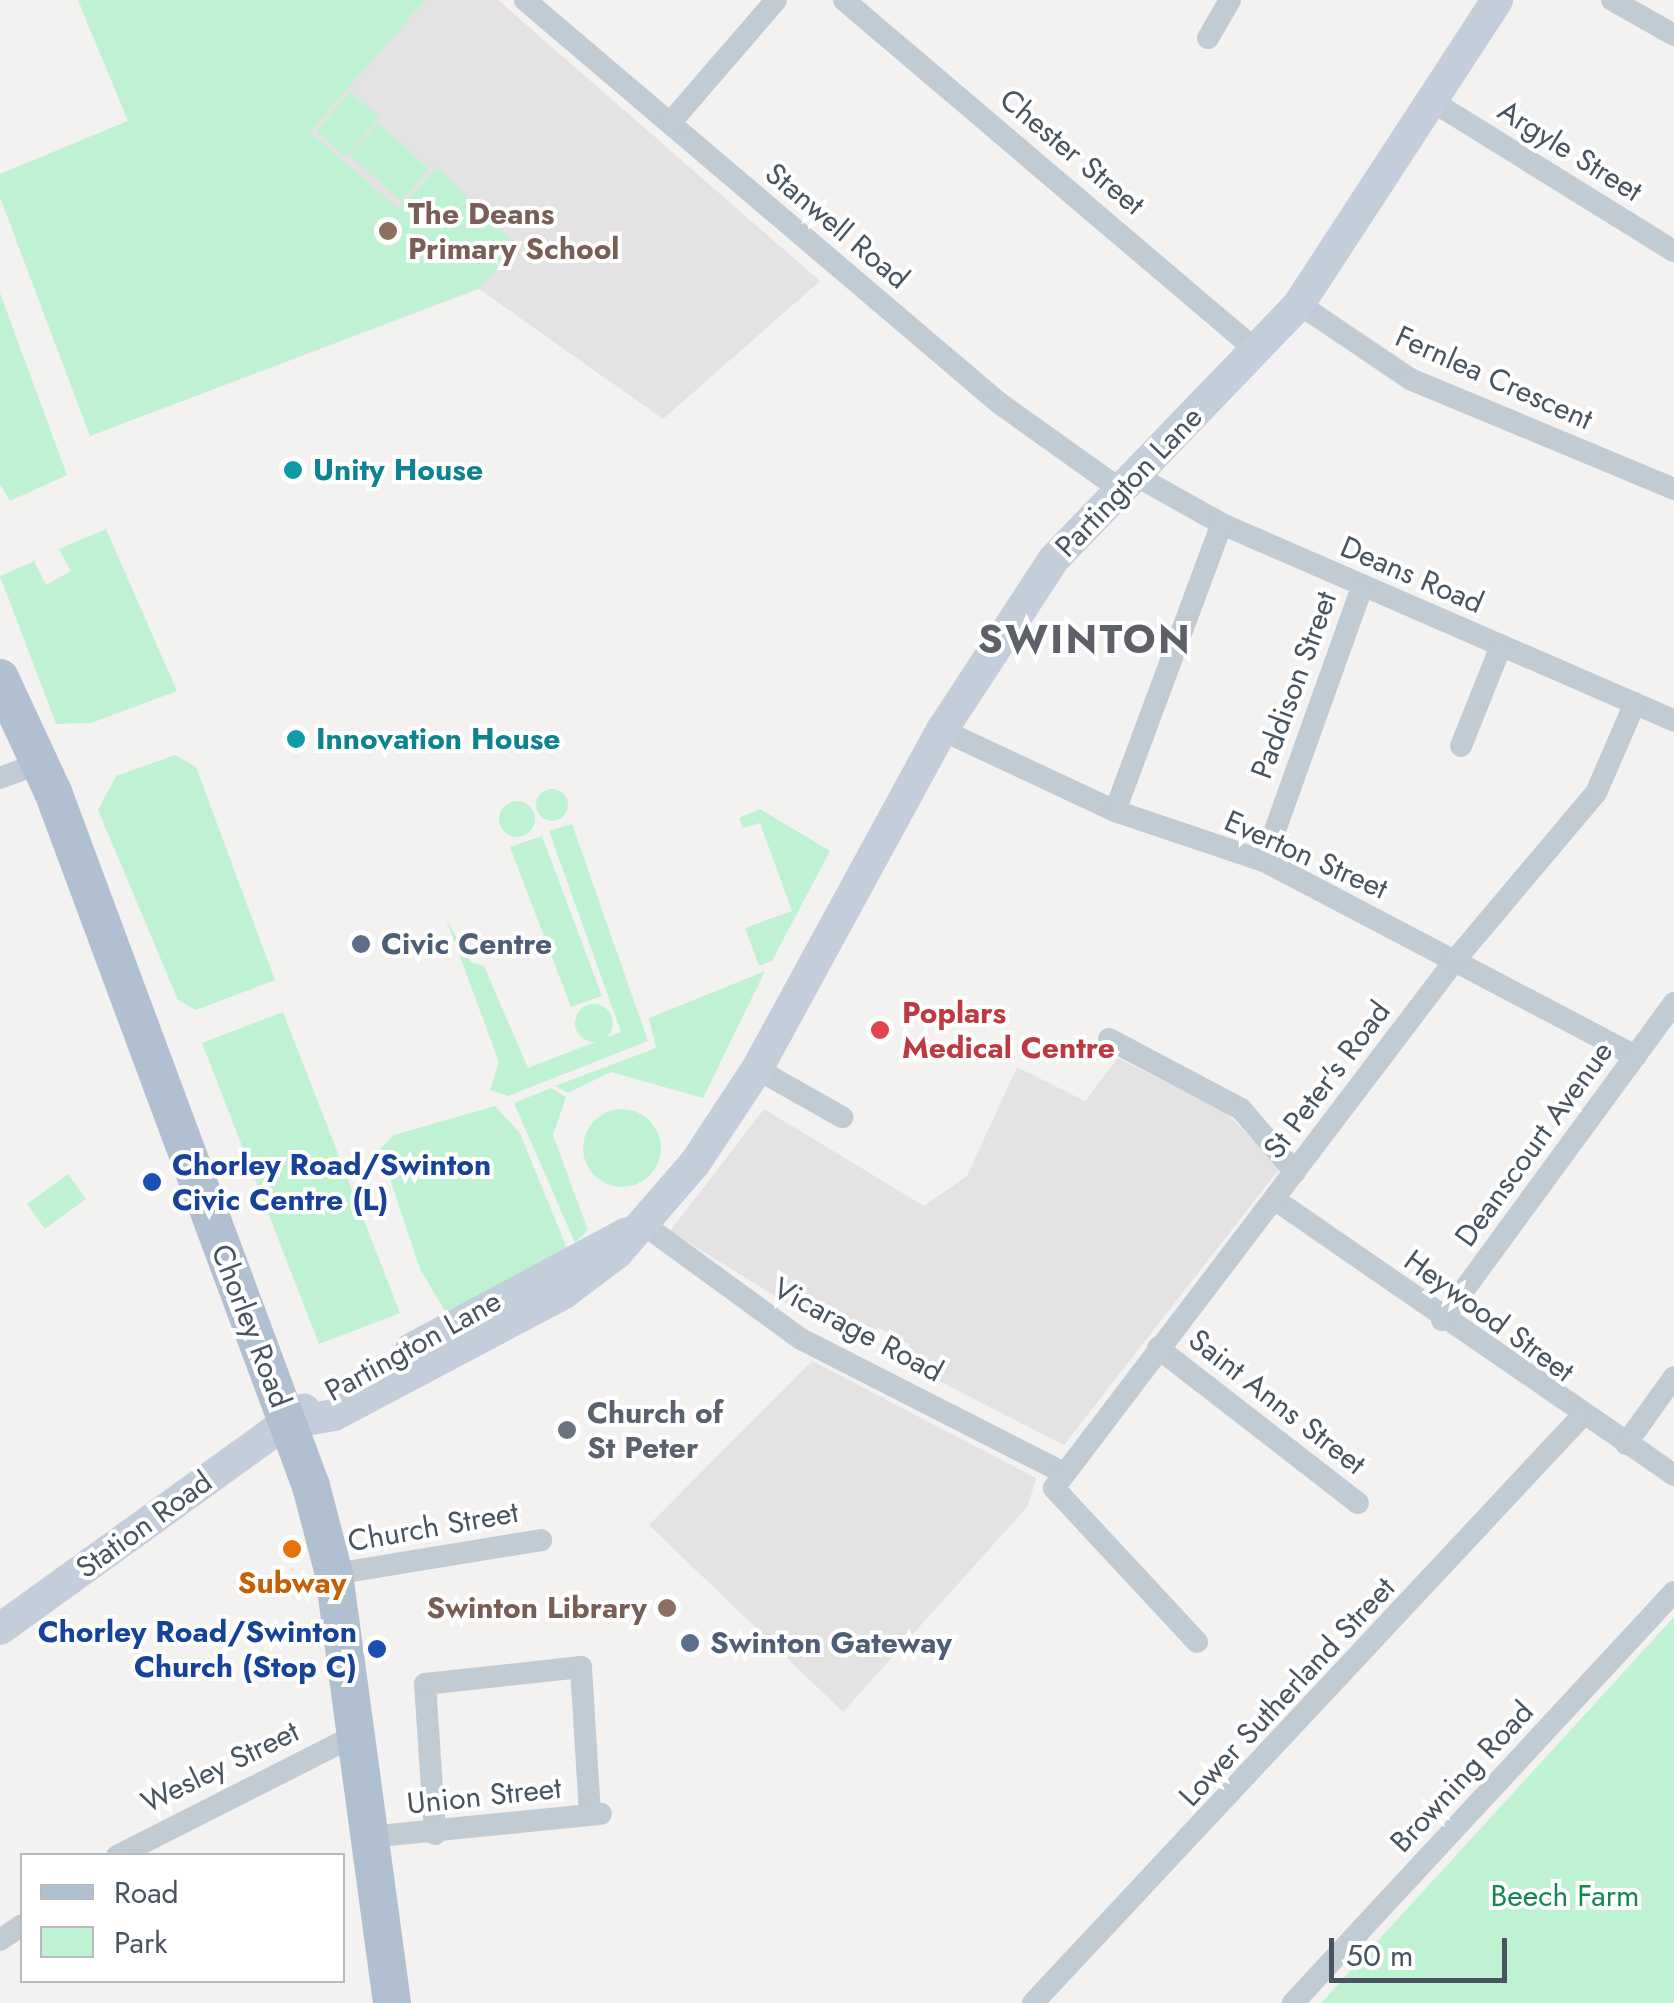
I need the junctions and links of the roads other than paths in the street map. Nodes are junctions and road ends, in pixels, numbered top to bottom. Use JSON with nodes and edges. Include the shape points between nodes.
{"nodes":[{"id":1,"x":525,"y":0,"type":"edge"},
{"id":2,"x":776,"y":0,"type":"edge"},
{"id":3,"x":844,"y":0,"type":"edge"},
{"id":4,"x":1230,"y":0,"type":"edge"},
{"id":5,"x":1497,"y":0,"type":"edge"},
{"id":6,"x":1612,"y":0,"type":"edge"},
{"id":7,"x":1674,"y":35,"type":"edge"},
{"id":8,"x":1208,"y":38,"type":"dead end"},
{"id":9,"x":1435,"y":103,"type":"junction"},
{"id":10,"x":670,"y":123,"type":"junction"},
{"id":11,"x":1674,"y":251,"type":"edge"},
{"id":12,"x":1299,"y":304,"type":"junction"},
{"id":13,"x":1258,"y":352,"type":"junction"},
{"id":14,"x":1126,"y":481,"type":"junction"},
{"id":15,"x":1674,"y":489,"type":"edge"},
{"id":16,"x":1222,"y":524,"type":"junction"},
{"id":17,"x":1362,"y":587,"type":"junction"},
{"id":18,"x":1501,"y":646,"type":"junction"},
{"id":19,"x":0,"y":678,"type":"edge"},
{"id":20,"x":1635,"y":702,"type":"junction"},
{"id":21,"x":1674,"y":721,"type":"edge"},
{"id":22,"x":942,"y":730,"type":"junction"},
{"id":23,"x":1461,"y":746,"type":"dead end"},
{"id":24,"x":40,"y":763,"type":"junction"},
{"id":25,"x":0,"y":778,"type":"edge"},
{"id":26,"x":1115,"y":811,"type":"junction"},
{"id":27,"x":1264,"y":861,"type":"junction"},
{"id":28,"x":1456,"y":959,"type":"junction"},
{"id":29,"x":1674,"y":1003,"type":"edge"},
{"id":30,"x":1109,"y":1040,"type":"dead end"},
{"id":31,"x":1636,"y":1056,"type":"junction"},
{"id":32,"x":757,"y":1068,"type":"junction"},
{"id":33,"x":842,"y":1117,"type":"dead end"},
{"id":34,"x":1295,"y":1172,"type":"junction"},
{"id":35,"x":1274,"y":1199,"type":"junction"},
{"id":36,"x":632,"y":1227,"type":"junction"},
{"id":37,"x":1442,"y":1320,"type":"junction"},
{"id":38,"x":1158,"y":1348,"type":"junction"},
{"id":39,"x":1674,"y":1377,"type":"edge"},
{"id":40,"x":1580,"y":1418,"type":"junction"},
{"id":41,"x":289,"y":1423,"type":"junction"},
{"id":42,"x":1626,"y":1444,"type":"junction"},
{"id":43,"x":1674,"y":1474,"type":"edge"},
{"id":44,"x":1058,"y":1480,"type":"junction"},
{"id":45,"x":1358,"y":1503,"type":"dead end"},
{"id":46,"x":541,"y":1540,"type":"dead end"},
{"id":47,"x":334,"y":1574,"type":"junction"},
{"id":48,"x":1674,"y":1592,"type":"edge"},
{"id":49,"x":0,"y":1628,"type":"edge"},
{"id":50,"x":1196,"y":1642,"type":"dead end"},
{"id":51,"x":352,"y":1737,"type":"junction"},
{"id":52,"x":435,"y":1834,"type":"junction"},
{"id":53,"x":369,"y":1837,"type":"junction"},
{"id":54,"x":123,"y":1853,"type":"edge"},
{"id":55,"x":392,"y":2003,"type":"edge"},
{"id":56,"x":1033,"y":2003,"type":"edge"},
{"id":57,"x":1293,"y":2003,"type":"edge"}],
"edges":[{"from":1,"to":10,"type":"street","name":"Stanwell Road"},
{"from":2,"to":10,"type":"street"},
{"from":3,"to":13,"type":"street","name":"Chester Street"},
{"from":4,"to":8,"type":"street"},
{"from":5,"to":9,"type":"main road","name":"Partington Lane"},
{"from":6,"to":7,"type":"street"},
{"from":9,"to":11,"type":"street","name":"Argyle Street"},
{"from":9,"to":12,"type":"main road","name":"Partington Lane"},
{"from":10,"to":14,"type":"street","name":"Stanwell Road","via":[[999,403]]},
{"from":12,"to":13,"type":"main road","name":"Partington Lane"},
{"from":12,"to":15,"type":"street","name":"Fernlea Crescent","via":[[1410,379]]},
{"from":13,"to":14,"type":"main road","name":"Partington Lane"},
{"from":14,"to":16,"type":"street","name":"Deans Road"},
{"from":14,"to":22,"type":"main road","name":"Partington Lane","via":[[1054,558]]},
{"from":16,"to":17,"type":"street","name":"Deans Road"},
{"from":16,"to":26,"type":"street"},
{"from":17,"to":18,"type":"street","name":"Deans Road"},
{"from":17,"to":27,"type":"street","name":"Paddison Street"},
{"from":18,"to":20,"type":"street","name":"Deans Road"},
{"from":18,"to":23,"type":"street"},
{"from":19,"to":24,"type":"main road","name":"Chorley Road"},
{"from":20,"to":21,"type":"street","name":"Deans Road"},
{"from":20,"to":28,"type":"street","name":"St Peter's Road","via":[[1596,793]]},
{"from":22,"to":26,"type":"street","name":"Everton Street"},
{"from":22,"to":32,"type":"main road","name":"Partington Lane"},
{"from":24,"to":25,"type":"street"},
{"from":24,"to":41,"type":"main road","name":"Chorley Road"},
{"from":26,"to":27,"type":"street","name":"Everton Street"},
{"from":27,"to":28,"type":"street","name":"Everton Street"},
{"from":28,"to":31,"type":"street","name":"Everton Street"},
{"from":28,"to":34,"type":"street","name":"St Peter's Road"},
{"from":29,"to":31,"type":"street","name":"Deanscourt Avenue"},
{"from":30,"to":34,"type":"street","via":[[1241,1109]]},
{"from":31,"to":37,"type":"street","name":"Deanscourt Avenue"},
{"from":32,"to":33,"type":"street"},
{"from":32,"to":36,"type":"main road","name":"Partington Lane","via":[[695,1163]]},
{"from":34,"to":35,"type":"street","name":"St Peter's Road"},
{"from":35,"to":37,"type":"street","name":"Heywood Street"},
{"from":35,"to":38,"type":"street","name":"St Peter's Road"},
{"from":36,"to":41,"type":"main road","name":"Partington Lane","via":[[602,1268],[564,1293],[334,1416]]},
{"from":36,"to":44,"type":"street","name":"Vicarage Road","via":[[801,1339]]},
{"from":37,"to":40,"type":"street","name":"Heywood Street"},
{"from":38,"to":44,"type":"street","name":"St Peter's Road"},
{"from":38,"to":45,"type":"street","name":"Saint Anns Street"},
{"from":39,"to":42,"type":"street"},
{"from":40,"to":42,"type":"street","name":"Heywood Street"},
{"from":40,"to":56,"type":"street","name":"Lower Sutherland Street"},
{"from":41,"to":47,"type":"main road","name":"Chorley Road"},
{"from":41,"to":49,"type":"main road","name":"Station Road"},
{"from":42,"to":43,"type":"street","name":"Heywood Street"},
{"from":44,"to":50,"type":"street"},
{"from":46,"to":47,"type":"street","name":"Church Street"},
{"from":47,"to":51,"type":"main road","name":"Chorley Road"},
{"from":48,"to":57,"type":"street","name":"Browning Road"},
{"from":51,"to":53,"type":"main road","name":"Chorley Road"},
{"from":51,"to":54,"type":"street","name":"Wesley Street"},
{"from":52,"to":52,"type":"street","name":"Union Street","via":[[597,1814],[581,1667],[425,1684]]},
{"from":52,"to":53,"type":"street","name":"Union Street"},
{"from":53,"to":55,"type":"main road","name":"Chorley Road"}]}
